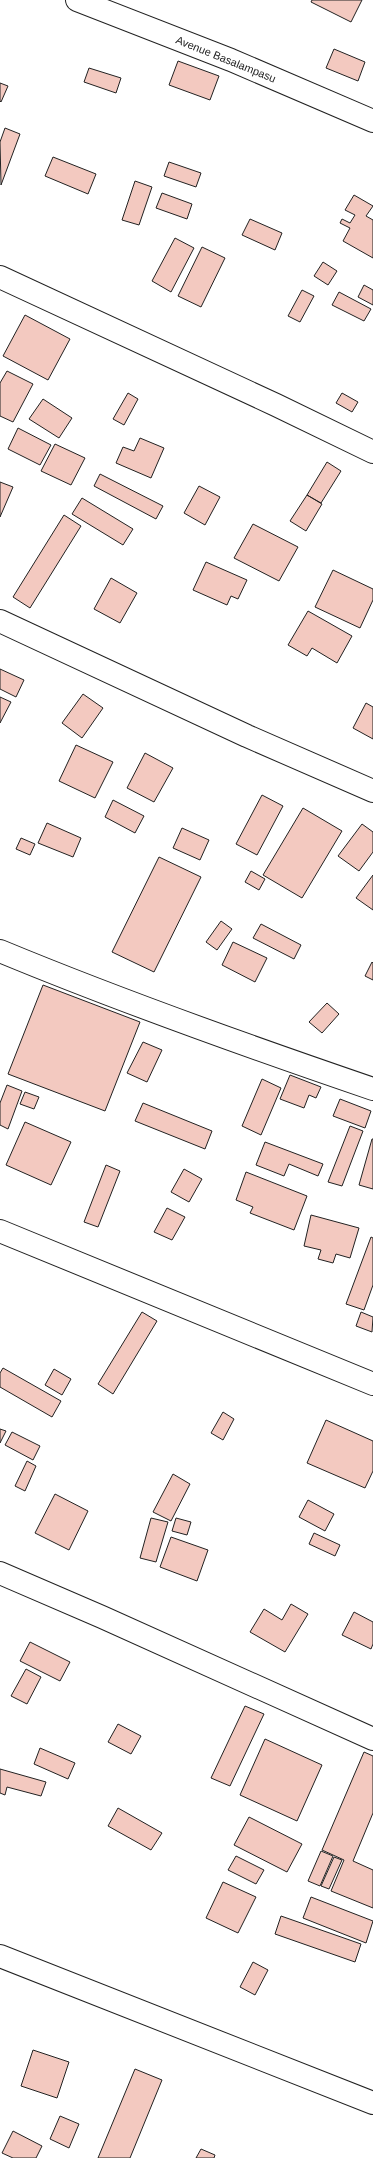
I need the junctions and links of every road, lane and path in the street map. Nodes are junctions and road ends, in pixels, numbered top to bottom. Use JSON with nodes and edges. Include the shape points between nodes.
{"nodes":[{"id":1,"x":77,"y":0,"type":"edge"},
{"id":2,"x":373,"y":121,"type":"edge"},
{"id":3,"x":0,"y":277,"type":"edge"},
{"id":4,"x":373,"y":452,"type":"edge"},
{"id":5,"x":0,"y":621,"type":"edge"},
{"id":6,"x":373,"y":791,"type":"edge"},
{"id":7,"x":0,"y":951,"type":"edge"},
{"id":8,"x":373,"y":1089,"type":"edge"},
{"id":9,"x":0,"y":1231,"type":"edge"},
{"id":10,"x":373,"y":1384,"type":"edge"},
{"id":11,"x":0,"y":1573,"type":"edge"},
{"id":12,"x":373,"y":1739,"type":"edge"},
{"id":13,"x":0,"y":1956,"type":"edge"},
{"id":14,"x":373,"y":2103,"type":"edge"}],
"edges":[{"from":1,"to":2,"type":"street","name":"Avenue Basalampasu","via":[[231,60]]},
{"from":3,"to":4,"type":"street"},
{"from":5,"to":6,"type":"street","via":[[247,736]]},
{"from":7,"to":8,"type":"street","via":[[214,1035]]},
{"from":9,"to":10,"type":"street"},
{"from":11,"to":12,"type":"street"},
{"from":13,"to":14,"type":"street"}]}
